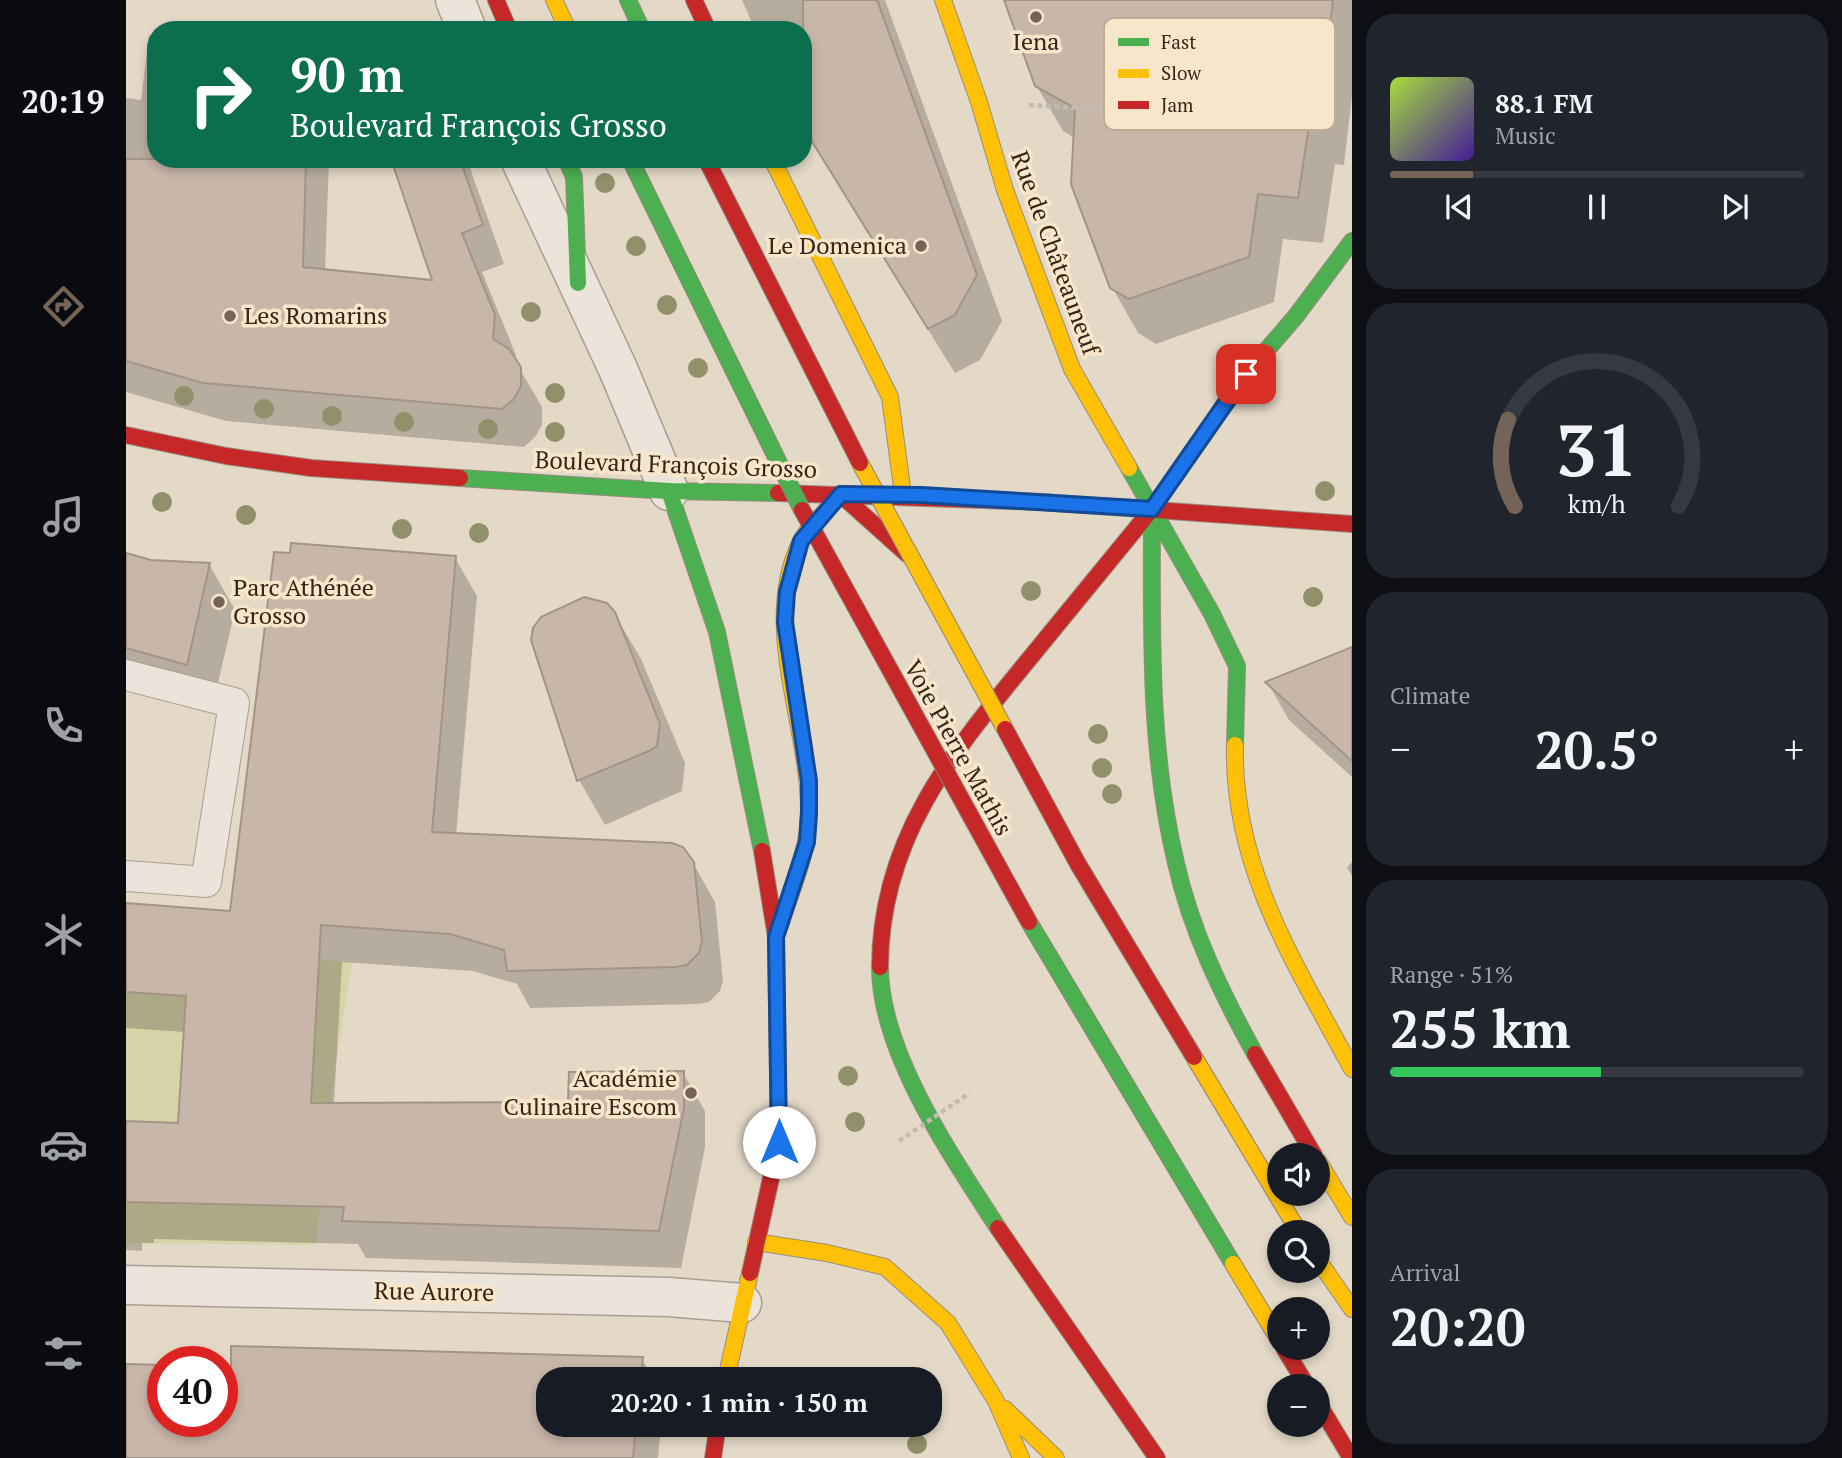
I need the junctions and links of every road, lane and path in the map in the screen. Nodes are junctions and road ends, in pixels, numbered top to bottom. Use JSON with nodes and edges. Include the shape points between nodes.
{"nodes":[{"id":1,"x":455,"y":0,"type":"edge"},
{"id":2,"x":496,"y":0,"type":"edge"},
{"id":3,"x":554,"y":0,"type":"edge"},
{"id":4,"x":628,"y":0,"type":"edge"},
{"id":5,"x":694,"y":0,"type":"edge"},
{"id":6,"x":943,"y":0,"type":"edge"},
{"id":7,"x":463,"y":21,"type":"edge"},
{"id":8,"x":505,"y":21,"type":"edge"},
{"id":9,"x":564,"y":21,"type":"edge"},
{"id":10,"x":638,"y":21,"type":"edge"},
{"id":11,"x":704,"y":21,"type":"edge"},
{"id":12,"x":979,"y":102,"type":"junction"},
{"id":13,"x":1104,"y":109,"type":"edge"},
{"id":14,"x":524,"y":168,"type":"edge"},
{"id":15,"x":570,"y":168,"type":"edge"},
{"id":16,"x":633,"y":168,"type":"edge"},
{"id":17,"x":711,"y":168,"type":"edge"},
{"id":18,"x":777,"y":168,"type":"edge"},
{"id":19,"x":1352,"y":241,"type":"edge"},
{"id":20,"x":578,"y":283,"type":"junction"},
{"id":21,"x":126,"y":435,"type":"edge"},
{"id":22,"x":669,"y":491,"type":"junction"},
{"id":23,"x":841,"y":494,"type":"junction"},
{"id":24,"x":902,"y":495,"type":"junction"},
{"id":25,"x":1152,"y":509,"type":"junction"},
{"id":26,"x":1352,"y":524,"type":"edge"},
{"id":27,"x":126,"y":675,"type":"edge"},
{"id":28,"x":968,"y":691,"type":"dead end"},
{"id":29,"x":963,"y":715,"type":"dead end"},
{"id":30,"x":954,"y":751,"type":"junction"},
{"id":31,"x":126,"y":876,"type":"edge"},
{"id":32,"x":776,"y":937,"type":"junction"},
{"id":33,"x":1352,"y":1069,"type":"edge"},
{"id":34,"x":970,"y":1093,"type":"dead end"},
{"id":35,"x":899,"y":1141,"type":"dead end"},
{"id":36,"x":1307,"y":1143,"type":"edge"},
{"id":37,"x":1330,"y":1181,"type":"edge"},
{"id":38,"x":1352,"y":1217,"type":"edge"},
{"id":39,"x":1291,"y":1220,"type":"edge"},
{"id":40,"x":757,"y":1242,"type":"junction"},
{"id":41,"x":1330,"y":1277,"type":"edge"},
{"id":42,"x":126,"y":1285,"type":"edge"},
{"id":43,"x":742,"y":1303,"type":"junction"},
{"id":44,"x":1352,"y":1309,"type":"edge"},
{"id":45,"x":1267,"y":1320,"type":"edge"},
{"id":46,"x":729,"y":1367,"type":"edge"},
{"id":47,"x":996,"y":1401,"type":"junction"},
{"id":48,"x":1330,"y":1423,"type":"edge"},
{"id":49,"x":716,"y":1437,"type":"edge"},
{"id":50,"x":713,"y":1458,"type":"edge"},
{"id":51,"x":1021,"y":1458,"type":"edge"},
{"id":52,"x":1056,"y":1458,"type":"edge"},
{"id":53,"x":1157,"y":1458,"type":"edge"},
{"id":54,"x":1351,"y":1458,"type":"edge"}],
"edges":[{"from":1,"to":7,"type":"street"},
{"from":2,"to":8,"type":"main road"},
{"from":3,"to":9,"type":"main road"},
{"from":4,"to":10,"type":"main road"},
{"from":5,"to":11,"type":"main road"},
{"from":6,"to":12,"type":"main road","name":"Rue de Châteauneuf"},
{"from":12,"to":13,"type":"path"},
{"from":12,"to":25,"type":"main road","name":"Rue de Châteauneuf","via":[[1005,190],[1072,369]]},
{"from":14,"to":20,"type":"street"},
{"from":15,"to":20,"type":"main road"},
{"from":16,"to":45,"type":"main road","name":"Voie Pierre Mathis","bridge":true,"via":[[785,479],[1012,894]]},
{"from":17,"to":39,"type":"main road","name":"Voie Pierre Mathis","bridge":true,"via":[[840,426],[1078,864]]},
{"from":18,"to":24,"type":"main road","via":[[890,397]]},
{"from":19,"to":25,"type":"main road","via":[[1246,374]]},
{"from":20,"to":22,"type":"street"},
{"from":21,"to":22,"type":"main road","name":"Boulevard François Grosso","via":[[226,457],[311,468]]},
{"from":22,"to":23,"type":"main road","name":"Boulevard François Grosso"},
{"from":22,"to":32,"type":"main road","via":[[717,632]]},
{"from":23,"to":24,"type":"main road","name":"Boulevard François Grosso"},
{"from":23,"to":28,"type":"main road","via":[[948,591],[968,630]]},
{"from":23,"to":32,"type":"main road","via":[[801,541],[787,592],[785,622],[809,781],[809,812],[807,842]]},
{"from":24,"to":25,"type":"main road","name":"Boulevard François Grosso"},
{"from":25,"to":26,"type":"main road","name":"Boulevard François Grosso"},
{"from":25,"to":30,"type":"main road"},
{"from":25,"to":33,"type":"main road","name":"Rue de Châteauneuf","via":[[1237,666],[1235,754],[1240,810],[1254,869],[1274,926]]},
{"from":25,"to":36,"type":"main road","via":[[1155,715],[1164,810],[1190,912],[1217,983],[1252,1053]]},
{"from":27,"to":31,"type":"lane","via":[[234,703],[206,882]]},
{"from":29,"to":30,"type":"main road"},
{"from":30,"to":53,"type":"main road","via":[[904,842],[889,884],[880,931],[880,973],[888,1021],[930,1122],[1018,1259]]},
{"from":32,"to":40,"type":"main road","via":[[779,1142]]},
{"from":34,"to":35,"type":"path","bridge":true},
{"from":37,"to":38,"type":"main road"},
{"from":40,"to":43,"type":"main road"},
{"from":40,"to":47,"type":"main road","via":[[885,1267],[948,1323]]},
{"from":41,"to":44,"type":"main road"},
{"from":42,"to":43,"type":"street","name":"Rue Aurore","via":[[668,1297]]},
{"from":43,"to":46,"type":"main road"},
{"from":47,"to":51,"type":"main road"},
{"from":47,"to":52,"type":"main road"},
{"from":48,"to":54,"type":"main road"},
{"from":49,"to":50,"type":"main road"}]}
